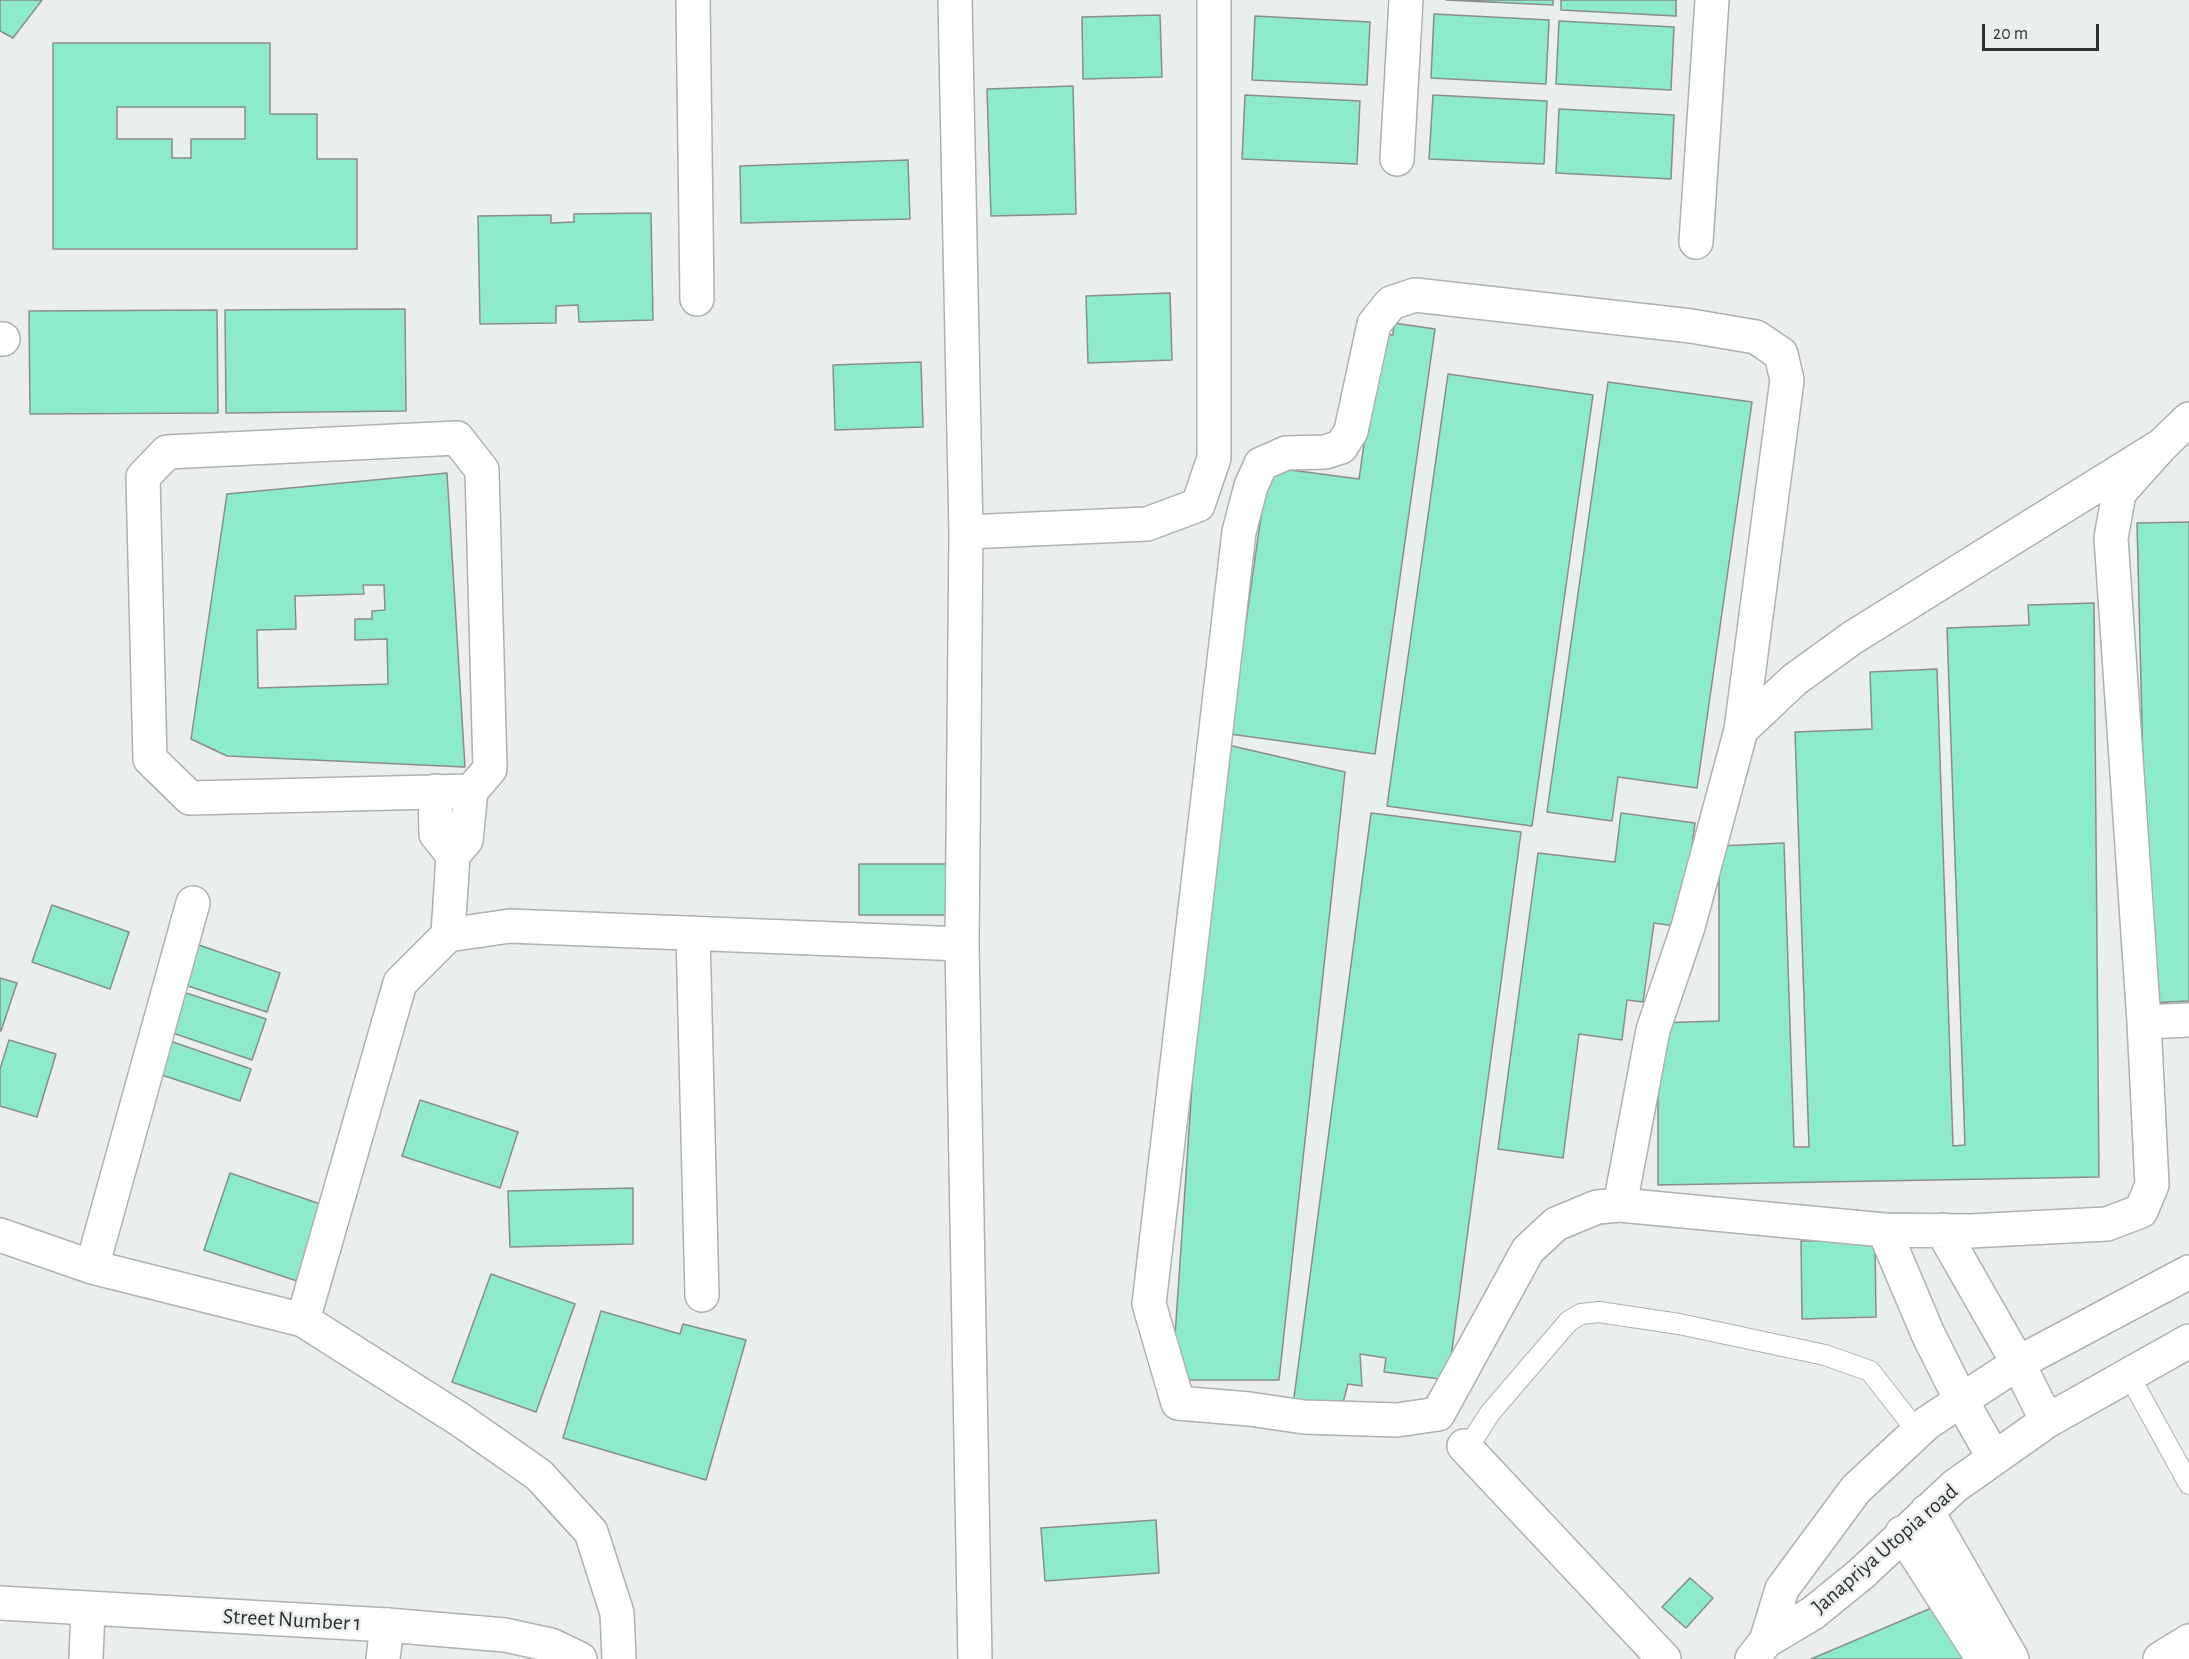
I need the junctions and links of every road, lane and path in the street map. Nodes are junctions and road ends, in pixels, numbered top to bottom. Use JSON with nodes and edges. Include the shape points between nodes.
{"nodes":[{"id":1,"x":693,"y":0,"type":"edge"},
{"id":2,"x":955,"y":0,"type":"edge"},
{"id":3,"x":1214,"y":0,"type":"edge"},
{"id":4,"x":1406,"y":0,"type":"edge"},
{"id":5,"x":1712,"y":0,"type":"edge"},
{"id":6,"x":1397,"y":159,"type":"dead end"},
{"id":7,"x":1696,"y":242,"type":"dead end"},
{"id":8,"x":697,"y":299,"type":"dead end"},
{"id":9,"x":2189,"y":419,"type":"edge"},
{"id":10,"x":2162,"y":445,"type":"junction"},
{"id":11,"x":966,"y":532,"type":"junction"},
{"id":12,"x":1741,"y":730,"type":"junction"},
{"id":13,"x":471,"y":791,"type":"junction"},
{"id":14,"x":435,"y":792,"type":"junction"},
{"id":15,"x":453,"y":855,"type":"junction"},
{"id":16,"x":193,"y":903,"type":"dead end"},
{"id":17,"x":693,"y":933,"type":"junction"},
{"id":18,"x":448,"y":935,"type":"junction"},
{"id":19,"x":962,"y":944,"type":"junction"},
{"id":20,"x":2189,"y":1020,"type":"edge"},
{"id":21,"x":2144,"y":1023,"type":"junction"},
{"id":22,"x":1620,"y":1205,"type":"junction"},
{"id":23,"x":1884,"y":1230,"type":"junction"},
{"id":24,"x":1942,"y":1230,"type":"junction"},
{"id":25,"x":0,"y":1235,"type":"edge"},
{"id":26,"x":92,"y":1267,"type":"junction"},
{"id":27,"x":2189,"y":1272,"type":"edge"},
{"id":28,"x":702,"y":1295,"type":"dead end"},
{"id":29,"x":303,"y":1320,"type":"junction"},
{"id":30,"x":2189,"y":1341,"type":"edge"},
{"id":31,"x":2018,"y":1364,"type":"junction"},
{"id":32,"x":2129,"y":1375,"type":"junction"},
{"id":33,"x":1961,"y":1400,"type":"junction"},
{"id":34,"x":2047,"y":1421,"type":"junction"},
{"id":35,"x":1917,"y":1431,"type":"junction"},
{"id":36,"x":1465,"y":1448,"type":"joint"},
{"id":37,"x":1994,"y":1458,"type":"junction"},
{"id":38,"x":2189,"y":1484,"type":"edge"},
{"id":39,"x":1928,"y":1510,"type":"junction"},
{"id":40,"x":1902,"y":1533,"type":"junction"},
{"id":41,"x":0,"y":1603,"type":"edge"},
{"id":42,"x":88,"y":1610,"type":"junction"},
{"id":43,"x":387,"y":1625,"type":"junction"},
{"id":44,"x":2189,"y":1641,"type":"edge"},
{"id":45,"x":1759,"y":1650,"type":"edge"},
{"id":46,"x":86,"y":1659,"type":"edge"},
{"id":47,"x":383,"y":1659,"type":"edge"},
{"id":48,"x":580,"y":1659,"type":"edge"},
{"id":49,"x":619,"y":1659,"type":"edge"},
{"id":50,"x":975,"y":1659,"type":"edge"},
{"id":51,"x":1664,"y":1659,"type":"edge"},
{"id":52,"x":1983,"y":1659,"type":"edge"},
{"id":53,"x":2012,"y":1659,"type":"edge"},
{"id":54,"x":2160,"y":1659,"type":"edge"}],
"edges":[{"from":1,"to":8,"type":"street"},
{"from":2,"to":11,"type":"street"},
{"from":3,"to":11,"type":"street","via":[[1214,458],[1198,505],[1147,524]]},
{"from":4,"to":6,"type":"street"},
{"from":5,"to":7,"type":"street"},
{"from":9,"to":10,"type":"street"},
{"from":10,"to":12,"type":"street","via":[[1852,638],[1794,680]]},
{"from":10,"to":21,"type":"street","via":[[2119,493],[2111,538]]},
{"from":11,"to":19,"type":"street"},
{"from":12,"to":22,"type":"street","via":[[1688,927],[1653,1030]]},
{"from":12,"to":22,"type":"street","via":[[1787,380],[1781,354],[1756,337],[1691,326],[1415,295],[1391,303],[1374,324],[1351,431],[1341,447],[1325,452],[1286,453],[1261,464],[1239,532],[1149,1304],[1178,1403],[1304,1418],[1397,1420],[1438,1414],[1527,1250],[1556,1224],[1597,1207]]},
{"from":13,"to":14,"type":"street"},
{"from":13,"to":14,"type":"street","via":[[490,769],[482,470],[456,438],[167,452],[143,477],[150,759],[190,798]]},
{"from":13,"to":15,"type":"street","via":[[466,840]]},
{"from":14,"to":15,"type":"street","via":[[436,834]]},
{"from":15,"to":18,"type":"street"},
{"from":16,"to":26,"type":"street"},
{"from":17,"to":18,"type":"street","via":[[510,926]]},
{"from":17,"to":19,"type":"street"},
{"from":17,"to":28,"type":"street"},
{"from":18,"to":29,"type":"street","via":[[400,983]]},
{"from":19,"to":50,"type":"street"},
{"from":20,"to":21,"type":"street"},
{"from":21,"to":24,"type":"street","via":[[2152,1185],[2140,1210],[2107,1224]]},
{"from":22,"to":23,"type":"street"},
{"from":23,"to":24,"type":"street"},
{"from":23,"to":33,"type":"street"},
{"from":24,"to":31,"type":"street"},
{"from":25,"to":26,"type":"street"},
{"from":26,"to":29,"type":"street"},
{"from":27,"to":31,"type":"street","name":"Janapriya Utopia road"},
{"from":29,"to":49,"type":"street","via":[[539,1475],[591,1532],[617,1613]]},
{"from":30,"to":32,"type":"street","name":"Janapriya Utopia road"},
{"from":31,"to":33,"type":"street","name":"Janapriya Utopia road"},
{"from":31,"to":34,"type":"street"},
{"from":32,"to":34,"type":"street","name":"Janapriya Utopia road"},
{"from":32,"to":38,"type":"lane"},
{"from":33,"to":35,"type":"street","name":"Janapriya Utopia road"},
{"from":33,"to":37,"type":"street"},
{"from":34,"to":37,"type":"street","name":"Janapriya Utopia road"},
{"from":35,"to":36,"type":"lane","via":[[1870,1371],[1825,1355],[1679,1324],[1599,1312],[1581,1314],[1569,1321]]},
{"from":35,"to":45,"type":"street","name":"Janapriya Utopia road","via":[[1856,1489],[1782,1589]]},
{"from":36,"to":51,"type":"street"},
{"from":37,"to":39,"type":"street","name":"Janapriya Utopia road"},
{"from":39,"to":40,"type":"street","name":"Janapriya Utopia road"},
{"from":39,"to":53,"type":"street"},
{"from":40,"to":45,"type":"street","name":"Janapriya Utopia road","via":[[1861,1574]]},
{"from":40,"to":52,"type":"street"},
{"from":41,"to":42,"type":"street","name":"Street Number 1"},
{"from":42,"to":43,"type":"street","name":"Street Number 1"},
{"from":42,"to":46,"type":"street"},
{"from":43,"to":47,"type":"street"},
{"from":43,"to":48,"type":"street","name":"Street Number 1","via":[[505,1635],[551,1645]]},
{"from":44,"to":54,"type":"street"}]}
